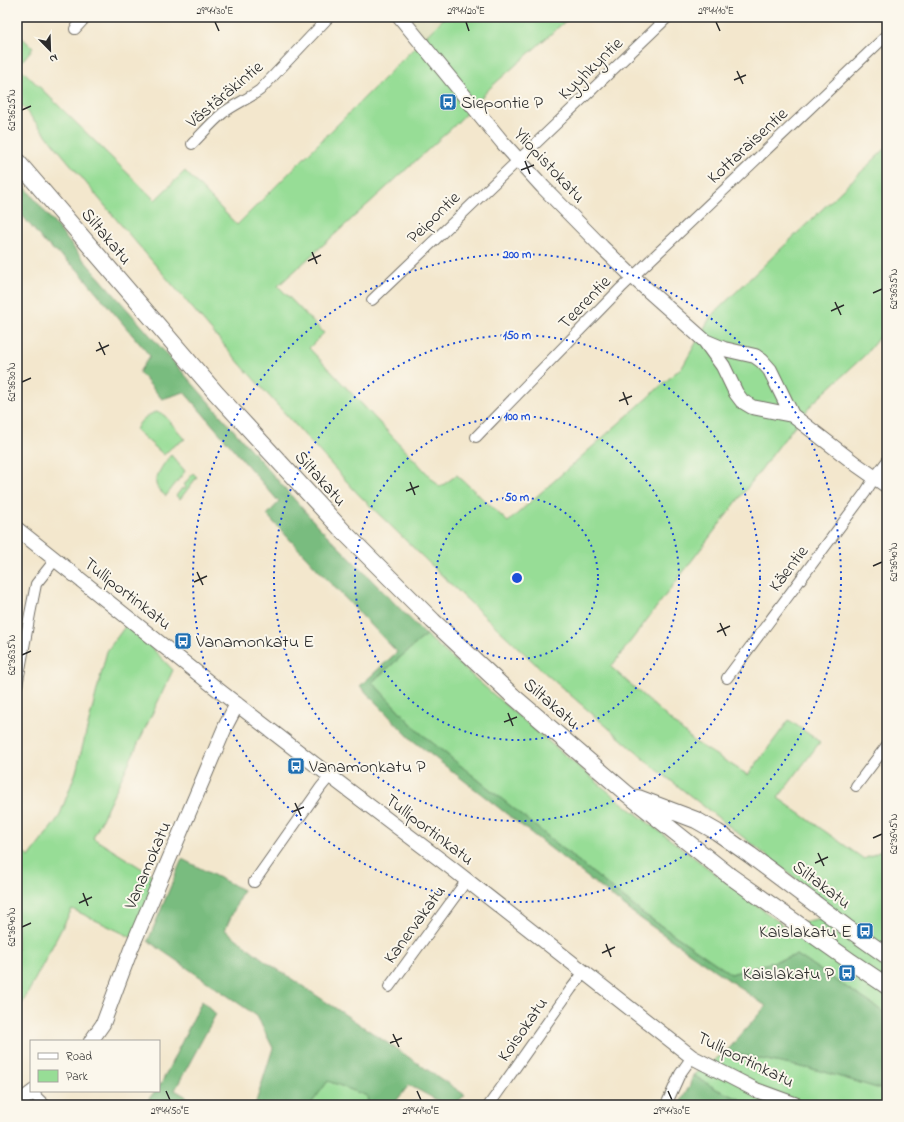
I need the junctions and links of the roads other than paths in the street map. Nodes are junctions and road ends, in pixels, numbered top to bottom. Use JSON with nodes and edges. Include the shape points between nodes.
{"nodes":[{"id":1,"x":86,"y":17,"type":"edge"},
{"id":2,"x":329,"y":17,"type":"edge"},
{"id":3,"x":400,"y":17,"type":"edge"},
{"id":4,"x":668,"y":17,"type":"edge"},
{"id":5,"x":75,"y":29,"type":"dead end"},
{"id":6,"x":885,"y":37,"type":"dead end"},
{"id":7,"x":192,"y":144,"type":"dead end"},
{"id":8,"x":518,"y":160,"type":"junction"},
{"id":9,"x":17,"y":161,"type":"edge"},
{"id":10,"x":633,"y":277,"type":"junction"},
{"id":11,"x":372,"y":300,"type":"dead end"},
{"id":12,"x":706,"y":341,"type":"junction"},
{"id":13,"x":792,"y":415,"type":"junction"},
{"id":14,"x":476,"y":437,"type":"dead end"},
{"id":15,"x":887,"y":461,"type":"edge"},
{"id":16,"x":875,"y":477,"type":"junction"},
{"id":17,"x":887,"y":486,"type":"edge"},
{"id":18,"x":17,"y":529,"type":"edge"},
{"id":19,"x":56,"y":560,"type":"junction"},
{"id":20,"x":727,"y":678,"type":"dead end"},
{"id":21,"x":17,"y":686,"type":"edge"},
{"id":22,"x":237,"y":704,"type":"junction"},
{"id":23,"x":887,"y":746,"type":"edge"},
{"id":24,"x":330,"y":776,"type":"junction"},
{"id":25,"x":856,"y":786,"type":"dead end"},
{"id":26,"x":626,"y":793,"type":"junction"},
{"id":27,"x":466,"y":880,"type":"junction"},
{"id":28,"x":254,"y":882,"type":"dead end"},
{"id":29,"x":887,"y":956,"type":"edge"},
{"id":30,"x":584,"y":972,"type":"junction"},
{"id":31,"x":887,"y":986,"type":"edge"},
{"id":32,"x":390,"y":987,"type":"dead end"},
{"id":33,"x":92,"y":1040,"type":"edge"},
{"id":34,"x":692,"y":1057,"type":"junction"},
{"id":35,"x":33,"y":1092,"type":"edge"},
{"id":36,"x":17,"y":1104,"type":"edge"},
{"id":37,"x":45,"y":1105,"type":"edge"},
{"id":38,"x":489,"y":1105,"type":"edge"},
{"id":39,"x":666,"y":1105,"type":"edge"},
{"id":40,"x":797,"y":1105,"type":"edge"}],
"edges":[{"from":1,"to":5,"type":"street"},
{"from":2,"to":7,"type":"street","name":"Västäräkintie","via":[[260,90],[222,114]]},
{"from":3,"to":8,"type":"street","name":"Yliopistokatu"},
{"from":4,"to":8,"type":"street","name":"Kyyhkyntie"},
{"from":6,"to":10,"type":"street","name":"Kottaraisentie"},
{"from":8,"to":10,"type":"street","name":"Yliopistokatu"},
{"from":8,"to":11,"type":"street","name":"Peipontie"},
{"from":9,"to":26,"type":"main road","name":"Siltakatu","via":[[216,393],[344,532],[432,621],[513,696]]},
{"from":10,"to":12,"type":"street","name":"Yliopistokatu"},
{"from":10,"to":14,"type":"street","name":"Teerentie"},
{"from":12,"to":13,"type":"street","name":"Yliopistokatu","via":[[762,360],[770,370]]},
{"from":12,"to":13,"type":"street","name":"Yliopistokatu","via":[[742,401],[752,407]]},
{"from":13,"to":16,"type":"street","name":"Yliopistokatu"},
{"from":15,"to":16,"type":"street","name":"Käentie"},
{"from":16,"to":17,"type":"street","name":"Yliopistokatu"},
{"from":16,"to":20,"type":"street","name":"Käentie","via":[[861,500]]},
{"from":18,"to":19,"type":"street","name":"Tulliportinkatu"},
{"from":19,"to":21,"type":"street","via":[[36,584]]},
{"from":19,"to":22,"type":"street","name":"Tulliportinkatu"},
{"from":22,"to":24,"type":"street","name":"Tulliportinkatu"},
{"from":22,"to":33,"type":"street","name":"Vanamokatu","via":[[131,949],[103,1024]]},
{"from":23,"to":25,"type":"street"},
{"from":24,"to":27,"type":"street","name":"Tulliportinkatu"},
{"from":24,"to":28,"type":"street"},
{"from":26,"to":29,"type":"main road","name":"Siltakatu","via":[[674,810],[717,832]]},
{"from":26,"to":31,"type":"main road","name":"Siltakatu","via":[[730,876]]},
{"from":27,"to":30,"type":"street","name":"Tulliportinkatu"},
{"from":27,"to":32,"type":"street","name":"Kanervakatu"},
{"from":30,"to":34,"type":"street","name":"Tulliportinkatu"},
{"from":30,"to":38,"type":"street","name":"Koisokatu"},
{"from":34,"to":39,"type":"street","via":[[680,1074]]},
{"from":34,"to":40,"type":"street","name":"Tulliportinkatu","via":[[756,1090]]},
{"from":35,"to":36,"type":"street"},
{"from":35,"to":37,"type":"street"}]}
